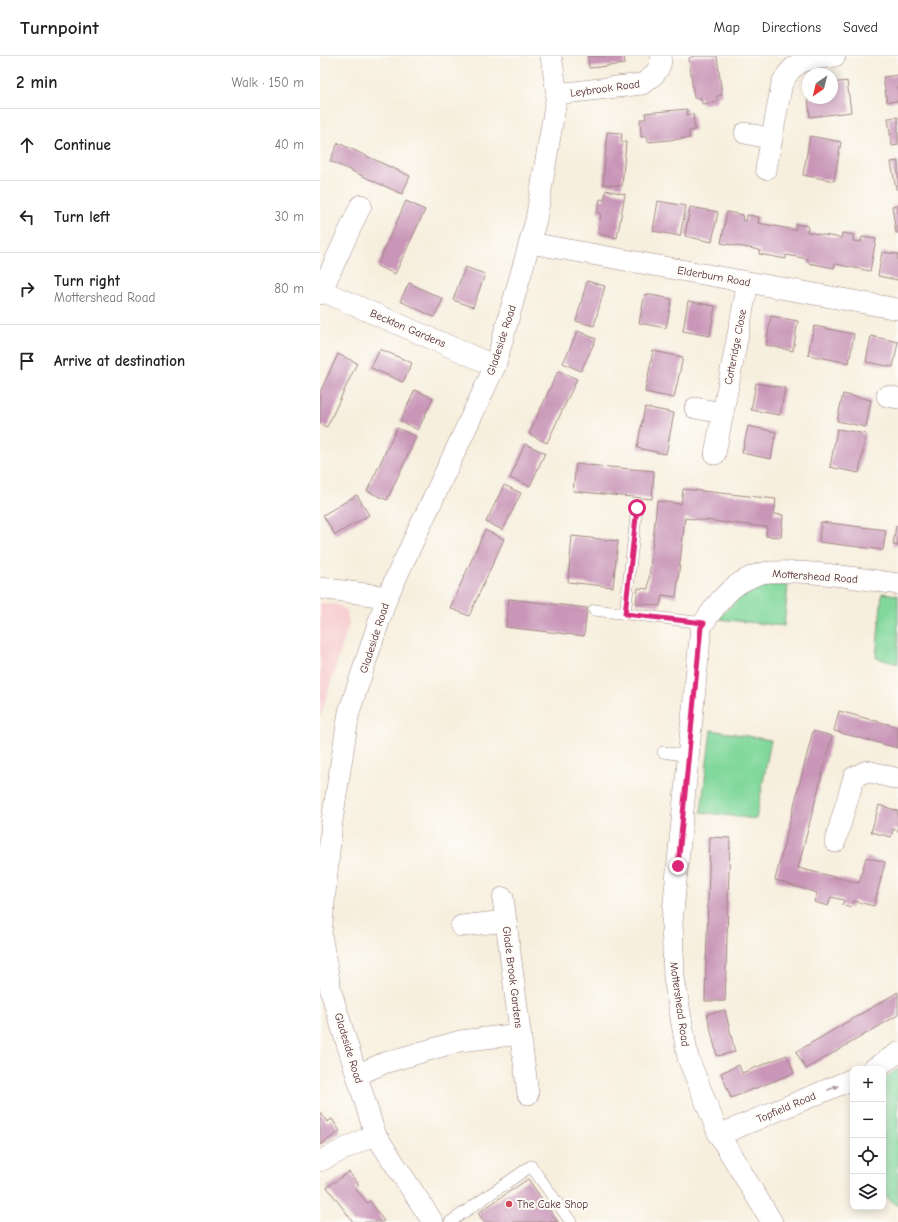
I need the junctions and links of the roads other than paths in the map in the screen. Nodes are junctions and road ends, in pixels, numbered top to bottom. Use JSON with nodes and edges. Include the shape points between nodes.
{"nodes":[{"id":1,"x":552,"y":56,"type":"edge"},
{"id":2,"x":661,"y":56,"type":"edge"},
{"id":3,"x":835,"y":56,"type":"edge"},
{"id":4,"x":557,"y":94,"type":"junction"},
{"id":5,"x":745,"y":133,"type":"dead end"},
{"id":6,"x":772,"y":139,"type":"junction"},
{"id":7,"x":766,"y":169,"type":"dead end"},
{"id":8,"x":361,"y":205,"type":"dead end"},
{"id":9,"x":530,"y":243,"type":"junction"},
{"id":10,"x":748,"y":282,"type":"junction"},
{"id":11,"x":321,"y":292,"type":"edge"},
{"id":12,"x":898,"y":309,"type":"edge"},
{"id":13,"x":495,"y":366,"type":"junction"},
{"id":14,"x":695,"y":408,"type":"dead end"},
{"id":15,"x":723,"y":413,"type":"junction"},
{"id":16,"x":715,"y":454,"type":"dead end"},
{"id":17,"x":637,"y":508,"type":"dead end"},
{"id":18,"x":898,"y":584,"type":"edge"},
{"id":19,"x":320,"y":588,"type":"edge"},
{"id":20,"x":387,"y":597,"type":"junction"},
{"id":21,"x":594,"y":610,"type":"dead end"},
{"id":22,"x":625,"y":614,"type":"junction"},
{"id":23,"x":704,"y":623,"type":"junction"},
{"id":24,"x":663,"y":752,"type":"dead end"},
{"id":25,"x":689,"y":756,"type":"junction"},
{"id":26,"x":898,"y":779,"type":"edge"},
{"id":27,"x":835,"y":842,"type":"dead end"},
{"id":28,"x":503,"y":898,"type":"dead end"},
{"id":29,"x":506,"y":921,"type":"junction"},
{"id":30,"x":460,"y":926,"type":"dead end"},
{"id":31,"x":321,"y":934,"type":"edge"},
{"id":32,"x":520,"y":1034,"type":"junction"},
{"id":33,"x":898,"y":1053,"type":"edge"},
{"id":34,"x":878,"y":1066,"type":"edge"},
{"id":35,"x":357,"y":1075,"type":"junction"},
{"id":36,"x":850,"y":1080,"type":"edge"},
{"id":37,"x":528,"y":1094,"type":"dead end"},
{"id":38,"x":375,"y":1134,"type":"junction"},
{"id":39,"x":719,"y":1135,"type":"junction"},
{"id":40,"x":320,"y":1161,"type":"edge"},
{"id":41,"x":434,"y":1222,"type":"edge"},
{"id":42,"x":450,"y":1222,"type":"edge"},
{"id":43,"x":571,"y":1222,"type":"edge"},
{"id":44,"x":772,"y":1222,"type":"edge"}],
"edges":[{"from":1,"to":4,"type":"street","name":"Gladeside Road"},
{"from":2,"to":4,"type":"street","name":"Leybrook Road","via":[[658,70],[642,84]]},
{"from":3,"to":6,"type":"street","via":[[800,62],[788,72],[782,83]]},
{"from":4,"to":9,"type":"street","name":"Gladeside Road"},
{"from":5,"to":6,"type":"street"},
{"from":6,"to":7,"type":"street"},
{"from":8,"to":11,"type":"street","name":"Beckton Gardens"},
{"from":9,"to":10,"type":"street","name":"Elderburn Road"},
{"from":9,"to":13,"type":"street","name":"Gladeside Road"},
{"from":10,"to":12,"type":"street","name":"Elderburn Road"},
{"from":10,"to":15,"type":"street","name":"Cotteridge Close"},
{"from":11,"to":13,"type":"street","name":"Beckton Gardens"},
{"from":13,"to":20,"type":"street","name":"Gladeside Road"},
{"from":14,"to":15,"type":"street"},
{"from":15,"to":16,"type":"street","name":"Cotteridge Close"},
{"from":17,"to":22,"type":"lane"},
{"from":18,"to":23,"type":"street","name":"Mottershead Road","via":[[814,574],[768,572],[746,579],[726,595]]},
{"from":19,"to":20,"type":"street"},
{"from":20,"to":31,"type":"street","name":"Gladeside Road","via":[[350,712],[332,821]]},
{"from":21,"to":22,"type":"lane"},
{"from":22,"to":23,"type":"lane"},
{"from":23,"to":25,"type":"street","name":"Mottershead Road","via":[[701,627]]},
{"from":24,"to":25,"type":"lane"},
{"from":25,"to":39,"type":"street","name":"Mottershead Road","via":[[672,922],[674,978],[688,1058]]},
{"from":26,"to":27,"type":"street","via":[[867,771],[854,777]]},
{"from":28,"to":29,"type":"street","name":"Glade Brook Gardens"},
{"from":29,"to":30,"type":"street","name":"Glade Brook Gardens"},
{"from":29,"to":32,"type":"street","name":"Glade Brook Gardens"},
{"from":31,"to":35,"type":"street","name":"Gladeside Road","via":[[332,992]]},
{"from":32,"to":35,"type":"street","name":"Glade Brook Gardens","via":[[460,1041],[384,1062]]},
{"from":32,"to":37,"type":"street","name":"Glade Brook Gardens"},
{"from":33,"to":34,"type":"street"},
{"from":35,"to":38,"type":"street","name":"Gladeside Road"},
{"from":39,"to":36,"type":"street","name":"Topfield Road","one_way":true},
{"from":38,"to":40,"type":"street"},
{"from":38,"to":41,"type":"street","name":"Gladeside Road"},
{"from":39,"to":44,"type":"street","name":"Mottershead Road"},
{"from":42,"to":43,"type":"lane","via":[[531,1166]]}]}
